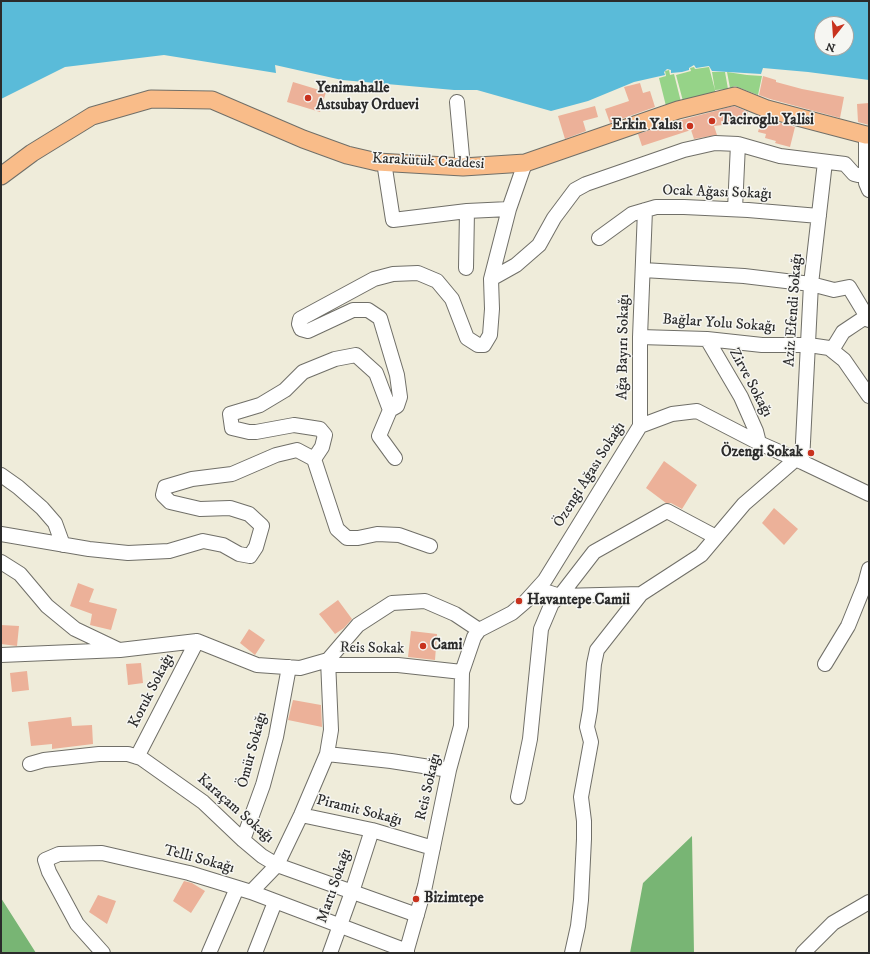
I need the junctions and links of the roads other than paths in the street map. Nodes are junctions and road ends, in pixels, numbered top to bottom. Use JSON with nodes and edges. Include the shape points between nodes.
{"nodes":[{"id":1,"x":457,"y":102,"type":"dead end"},
{"id":2,"x":868,"y":135,"type":"edge"},
{"id":3,"x":738,"y":144,"type":"junction"},
{"id":4,"x":384,"y":162,"type":"junction"},
{"id":5,"x":824,"y":162,"type":"junction"},
{"id":6,"x":525,"y":163,"type":"junction"},
{"id":7,"x":463,"y":167,"type":"junction"},
{"id":8,"x":866,"y":174,"type":"junction"},
{"id":9,"x":1,"y":176,"type":"edge"},
{"id":10,"x":869,"y":190,"type":"edge"},
{"id":11,"x":509,"y":209,"type":"junction"},
{"id":12,"x":735,"y":209,"type":"junction"},
{"id":13,"x":645,"y":210,"type":"junction"},
{"id":14,"x":467,"y":211,"type":"junction"},
{"id":15,"x":819,"y":216,"type":"junction"},
{"id":16,"x":599,"y":238,"type":"dead end"},
{"id":17,"x":466,"y":268,"type":"dead end"},
{"id":18,"x":643,"y":270,"type":"junction"},
{"id":19,"x":491,"y":279,"type":"junction"},
{"id":20,"x":811,"y":284,"type":"junction"},
{"id":21,"x":868,"y":318,"type":"edge"},
{"id":22,"x":640,"y":337,"type":"junction"},
{"id":23,"x":707,"y":339,"type":"junction"},
{"id":24,"x":809,"y":345,"type":"junction"},
{"id":25,"x":832,"y":350,"type":"junction"},
{"id":26,"x":869,"y":396,"type":"edge"},
{"id":27,"x":390,"y":410,"type":"junction"},
{"id":28,"x":640,"y":426,"type":"junction"},
{"id":29,"x":759,"y":443,"type":"junction"},
{"id":30,"x":395,"y":458,"type":"dead end"},
{"id":31,"x":314,"y":459,"type":"junction"},
{"id":32,"x":799,"y":460,"type":"junction"},
{"id":33,"x":1,"y":475,"type":"edge"},
{"id":34,"x":869,"y":494,"type":"edge"},
{"id":35,"x":1,"y":534,"type":"edge"},
{"id":36,"x":716,"y":537,"type":"junction"},
{"id":37,"x":63,"y":545,"type":"junction"},
{"id":38,"x":430,"y":546,"type":"dead end"},
{"id":39,"x":1,"y":562,"type":"edge"},
{"id":40,"x":869,"y":569,"type":"edge"},
{"id":41,"x":538,"y":589,"type":"junction"},
{"id":42,"x":641,"y":594,"type":"junction"},
{"id":43,"x":560,"y":596,"type":"junction"},
{"id":44,"x":479,"y":630,"type":"junction"},
{"id":45,"x":197,"y":641,"type":"junction"},
{"id":46,"x":120,"y":650,"type":"junction"},
{"id":47,"x":1,"y":655,"type":"edge"},
{"id":48,"x":328,"y":663,"type":"junction"},
{"id":49,"x":825,"y":664,"type":"dead end"},
{"id":50,"x":289,"y":667,"type":"junction"},
{"id":51,"x":462,"y":672,"type":"junction"},
{"id":52,"x":327,"y":754,"type":"junction"},
{"id":53,"x":137,"y":757,"type":"junction"},
{"id":54,"x":30,"y":764,"type":"dead end"},
{"id":55,"x":449,"y":770,"type":"junction"},
{"id":56,"x":518,"y":798,"type":"dead end"},
{"id":57,"x":301,"y":815,"type":"junction"},
{"id":58,"x":372,"y":830,"type":"junction"},
{"id":59,"x":243,"y":840,"type":"junction"},
{"id":60,"x":432,"y":848,"type":"junction"},
{"id":61,"x":277,"y":865,"type":"junction"},
{"id":62,"x":237,"y":888,"type":"junction"},
{"id":63,"x":251,"y":892,"type":"junction"},
{"id":64,"x":352,"y":892,"type":"junction"},
{"id":65,"x":275,"y":902,"type":"junction"},
{"id":66,"x":869,"y":902,"type":"edge"},
{"id":67,"x":417,"y":915,"type":"junction"},
{"id":68,"x":340,"y":927,"type":"junction"},
{"id":69,"x":406,"y":952,"type":"edge"},
{"id":70,"x":103,"y":953,"type":"edge"},
{"id":71,"x":209,"y":953,"type":"edge"},
{"id":72,"x":255,"y":953,"type":"edge"},
{"id":73,"x":330,"y":953,"type":"edge"},
{"id":74,"x":572,"y":953,"type":"edge"},
{"id":75,"x":803,"y":953,"type":"edge"}],
"edges":[{"from":1,"to":7,"type":"street"},
{"from":2,"to":6,"type":"main road","name":"Karakütük Caddesi","via":[[767,109],[735,96],[678,110]]},
{"from":2,"to":8,"type":"street"},
{"from":3,"to":5,"type":"street","via":[[780,156]]},
{"from":3,"to":12,"type":"street"},
{"from":3,"to":19,"type":"street","via":[[715,143],[684,150],[575,190],[554,218],[539,245],[516,265]]},
{"from":4,"to":7,"type":"main road","name":"Karakütük Caddesi"},
{"from":4,"to":9,"type":"main road","name":"Karakütük Caddesi","via":[[347,155],[212,100],[151,99],[92,116],[32,153]]},
{"from":4,"to":14,"type":"street","via":[[394,220]]},
{"from":5,"to":8,"type":"street","via":[[845,164],[854,174]]},
{"from":5,"to":15,"type":"street","name":"Aziz Efendi Sokağı"},
{"from":6,"to":7,"type":"main road","name":"Karakütük Caddesi"},
{"from":6,"to":11,"type":"street"},
{"from":8,"to":10,"type":"street"},
{"from":11,"to":14,"type":"street"},
{"from":11,"to":19,"type":"street"},
{"from":12,"to":13,"type":"street","name":"Ocak Ağası Sokağı","via":[[656,207]]},
{"from":12,"to":15,"type":"street","name":"Ocak Ağası Sokağı"},
{"from":13,"to":16,"type":"street","name":"Ocak Ağası Sokağı","via":[[632,214]]},
{"from":13,"to":18,"type":"street","name":"Ağa Bayırı Sokağı"},
{"from":14,"to":17,"type":"street"},
{"from":15,"to":20,"type":"street","name":"Aziz Efendi Sokağı"},
{"from":18,"to":20,"type":"street","via":[[744,276]]},
{"from":18,"to":22,"type":"street","name":"Ağa Bayırı Sokağı"},
{"from":19,"to":27,"type":"street","via":[[490,335],[484,345],[478,345],[467,338],[452,299],[437,281],[418,273],[393,274],[374,279],[300,319],[301,329],[308,330],[353,310],[368,310],[380,318],[397,375],[400,397],[397,406]]},
{"from":20,"to":21,"type":"street","via":[[834,290],[849,287]]},
{"from":20,"to":24,"type":"street","name":"Aziz Efendi Sokağı"},
{"from":21,"to":25,"type":"street","via":[[843,332]]},
{"from":22,"to":23,"type":"street","name":"Bağlar Yolu Sokağı"},
{"from":22,"to":28,"type":"street","name":"Ağa Bayırı Sokağı"},
{"from":23,"to":24,"type":"street","name":"Bağlar Yolu Sokağı","via":[[762,345]]},
{"from":23,"to":29,"type":"street","name":"Zirve Sokağı","via":[[741,397]]},
{"from":24,"to":25,"type":"street","name":"Bağlar Yolu Sokağı"},
{"from":24,"to":32,"type":"street","name":"Aziz Efendi Sokağı"},
{"from":25,"to":26,"type":"street","via":[[844,360]]},
{"from":27,"to":30,"type":"street","via":[[379,436]]},
{"from":27,"to":31,"type":"street","via":[[376,373],[356,355],[335,359],[303,372],[285,390],[260,405],[230,414],[232,428],[249,432],[294,425],[320,428],[324,435],[322,447]]},
{"from":28,"to":29,"type":"street","name":"Özengi Ağası Sokağı","via":[[672,414],[697,411]]},
{"from":28,"to":41,"type":"street","name":"Özengi Ağası Sokağı"},
{"from":29,"to":32,"type":"street","name":"Özengi Ağası Sokağı"},
{"from":31,"to":37,"type":"street","via":[[297,450],[276,455],[232,474],[192,479],[165,487],[163,495],[170,502],[200,509],[230,508],[249,514],[262,526],[256,547],[250,556],[239,554],[223,545],[203,541],[169,551],[128,553]]},
{"from":31,"to":38,"type":"street","via":[[337,529],[347,538],[377,534],[399,535]]},
{"from":32,"to":34,"type":"street","name":"Özengi Ağası Sokağı"},
{"from":32,"to":36,"type":"street","via":[[744,504]]},
{"from":33,"to":37,"type":"street","via":[[30,498],[55,523]]},
{"from":35,"to":37,"type":"street"},
{"from":36,"to":42,"type":"street","via":[[701,555]]},
{"from":36,"to":43,"type":"street","via":[[666,511],[594,552]]},
{"from":39,"to":46,"type":"street","via":[[20,574],[47,606],[75,629]]},
{"from":40,"to":49,"type":"street","via":[[848,626]]},
{"from":41,"to":43,"type":"street"},
{"from":41,"to":44,"type":"street","name":"Özengi Ağası Sokağı","via":[[512,613]]},
{"from":42,"to":43,"type":"street"},
{"from":42,"to":74,"type":"street","via":[[597,650],[594,664],[587,727],[591,742],[581,797],[584,821],[581,900]]},
{"from":43,"to":56,"type":"street","via":[[552,603],[541,629],[530,739]]},
{"from":44,"to":48,"type":"street","via":[[455,614],[425,601],[392,603],[358,625]]},
{"from":44,"to":51,"type":"street","name":"Reis Sokağı","via":[[474,637]]},
{"from":45,"to":46,"type":"street"},
{"from":45,"to":50,"type":"street","name":"Reis Sokak","via":[[257,665]]},
{"from":45,"to":53,"type":"street","name":"Koruk Sokağı"},
{"from":46,"to":47,"type":"street"},
{"from":48,"to":50,"type":"street","name":"Reis Sokak","via":[[300,668]]},
{"from":48,"to":51,"type":"street","name":"Reis Sokak","via":[[398,665]]},
{"from":48,"to":52,"type":"street","via":[[331,730]]},
{"from":50,"to":59,"type":"street","name":"Ömür Sokağı","via":[[276,737],[263,785]]},
{"from":51,"to":55,"type":"street","name":"Reis Sokağı","via":[[462,726]]},
{"from":52,"to":55,"type":"street"},
{"from":52,"to":57,"type":"street"},
{"from":53,"to":54,"type":"street","name":"Karaçam Sokağı","via":[[128,754],[99,754]]},
{"from":53,"to":59,"type":"street","name":"Karaçam Sokağı","via":[[204,802]]},
{"from":55,"to":60,"type":"street","name":"Reis Sokağı"},
{"from":57,"to":58,"type":"street","name":"Piramit Sokağı"},
{"from":57,"to":61,"type":"street"},
{"from":58,"to":60,"type":"street","name":"Piramit Sokağı"},
{"from":58,"to":64,"type":"street","name":"Martı Sokağı"},
{"from":59,"to":61,"type":"street","name":"Karaçam Sokağı"},
{"from":60,"to":67,"type":"street","name":"Reis Sokağı"},
{"from":61,"to":63,"type":"street"},
{"from":61,"to":64,"type":"street","name":"Karaçam Sokağı"},
{"from":62,"to":63,"type":"street","name":"Telli Sokağı"},
{"from":62,"to":70,"type":"street","name":"Telli Sokağı","via":[[189,873],[102,853],[59,854],[45,860],[77,924]]},
{"from":62,"to":71,"type":"street"},
{"from":63,"to":65,"type":"street","name":"Telli Sokağı"},
{"from":64,"to":67,"type":"street","name":"Karaçam Sokağı"},
{"from":64,"to":68,"type":"street","name":"Martı Sokağı"},
{"from":65,"to":68,"type":"street","name":"Telli Sokağı"},
{"from":65,"to":72,"type":"street"},
{"from":66,"to":75,"type":"street","via":[[833,923]]},
{"from":67,"to":69,"type":"street","name":"Reis Sokağı"},
{"from":68,"to":69,"type":"street","name":"Telli Sokağı"},
{"from":68,"to":73,"type":"street","name":"Martı Sokağı"}]}
